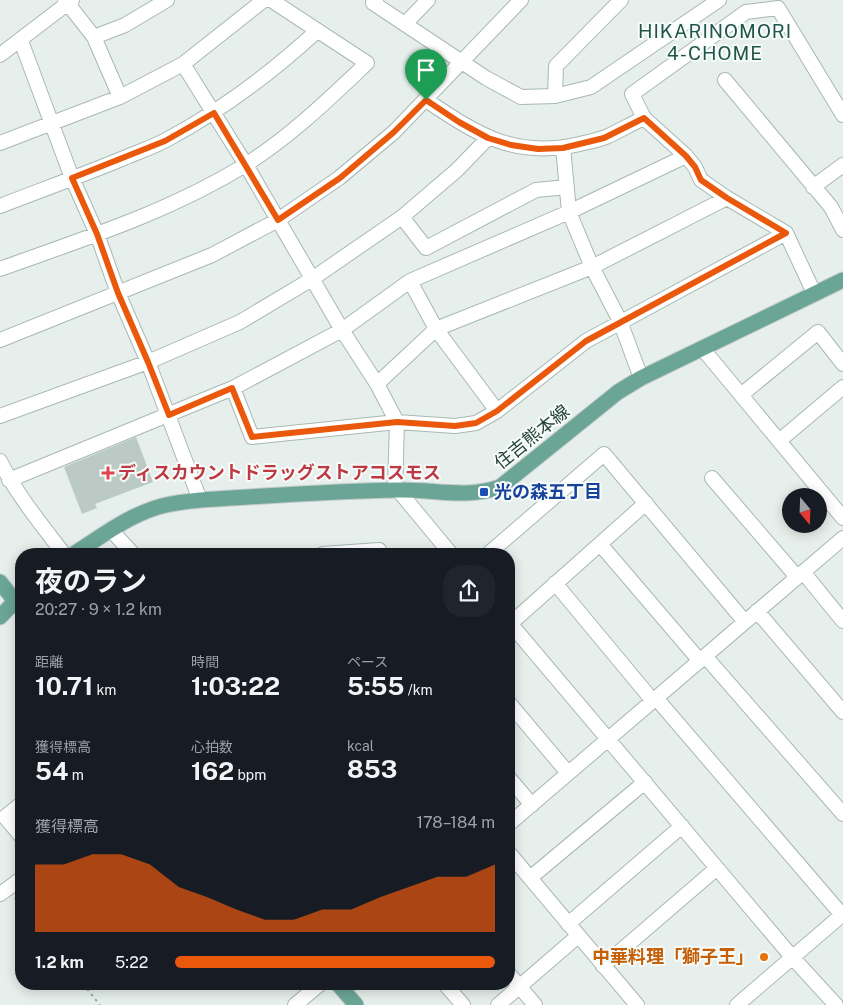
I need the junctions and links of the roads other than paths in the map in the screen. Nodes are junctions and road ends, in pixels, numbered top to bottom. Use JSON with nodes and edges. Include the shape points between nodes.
{"nodes":[{"id":1,"x":167,"y":0,"type":"edge"},
{"id":2,"x":264,"y":0,"type":"edge"},
{"id":3,"x":271,"y":0,"type":"edge"},
{"id":4,"x":376,"y":0,"type":"edge"},
{"id":5,"x":428,"y":0,"type":"edge"},
{"id":6,"x":521,"y":0,"type":"edge"},
{"id":7,"x":621,"y":0,"type":"edge"},
{"id":8,"x":719,"y":0,"type":"edge"},
{"id":9,"x":68,"y":1,"type":"edge"},
{"id":10,"x":405,"y":24,"type":"junction"},
{"id":11,"x":317,"y":30,"type":"junction"},
{"id":12,"x":94,"y":37,"type":"junction"},
{"id":13,"x":21,"y":41,"type":"junction"},
{"id":14,"x":0,"y":55,"type":"edge"},
{"id":15,"x":462,"y":62,"type":"junction"},
{"id":16,"x":183,"y":64,"type":"junction"},
{"id":17,"x":725,"y":80,"type":"dead end"},
{"id":18,"x":120,"y":96,"type":"junction"},
{"id":19,"x":555,"y":96,"type":"junction"},
{"id":20,"x":426,"y":100,"type":"junction"},
{"id":21,"x":214,"y":113,"type":"junction"},
{"id":22,"x":843,"y":115,"type":"edge"},
{"id":23,"x":644,"y":118,"type":"junction"},
{"id":24,"x":52,"y":122,"type":"junction"},
{"id":25,"x":488,"y":138,"type":"junction"},
{"id":26,"x":0,"y":143,"type":"edge"},
{"id":27,"x":563,"y":148,"type":"junction"},
{"id":28,"x":686,"y":156,"type":"junction"},
{"id":29,"x":246,"y":165,"type":"junction"},
{"id":30,"x":843,"y":166,"type":"edge"},
{"id":31,"x":72,"y":178,"type":"junction"},
{"id":32,"x":567,"y":187,"type":"junction"},
{"id":33,"x":813,"y":187,"type":"junction"},
{"id":34,"x":727,"y":198,"type":"junction"},
{"id":35,"x":0,"y":206,"type":"edge"},
{"id":36,"x":569,"y":212,"type":"junction"},
{"id":37,"x":402,"y":217,"type":"junction"},
{"id":38,"x":278,"y":220,"type":"junction"},
{"id":39,"x":843,"y":230,"type":"edge"},
{"id":40,"x":786,"y":233,"type":"junction"},
{"id":41,"x":97,"y":234,"type":"junction"},
{"id":42,"x":592,"y":267,"type":"junction"},
{"id":43,"x":0,"y":269,"type":"edge"},
{"id":44,"x":312,"y":280,"type":"junction"},
{"id":45,"x":843,"y":280,"type":"edge"},
{"id":46,"x":410,"y":281,"type":"junction"},
{"id":47,"x":118,"y":293,"type":"junction"},
{"id":48,"x":814,"y":293,"type":"junction"},
{"id":49,"x":620,"y":321,"type":"junction"},
{"id":50,"x":436,"y":329,"type":"junction"},
{"id":51,"x":342,"y":330,"type":"junction"},
{"id":52,"x":0,"y":340,"type":"edge"},
{"id":53,"x":702,"y":348,"type":"junction"},
{"id":54,"x":148,"y":362,"type":"junction"},
{"id":55,"x":843,"y":364,"type":"edge"},
{"id":56,"x":641,"y":378,"type":"junction"},
{"id":57,"x":377,"y":384,"type":"junction"},
{"id":58,"x":843,"y":387,"type":"edge"},
{"id":59,"x":232,"y":388,"type":"junction"},
{"id":60,"x":741,"y":395,"type":"junction"},
{"id":61,"x":497,"y":411,"type":"junction"},
{"id":62,"x":169,"y":415,"type":"junction"},
{"id":63,"x":0,"y":416,"type":"edge"},
{"id":64,"x":397,"y":422,"type":"junction"},
{"id":65,"x":779,"y":441,"type":"junction"},
{"id":66,"x":0,"y":462,"type":"edge"},
{"id":67,"x":712,"y":478,"type":"dead end"},
{"id":68,"x":9,"y":480,"type":"junction"},
{"id":69,"x":397,"y":490,"type":"junction"},
{"id":70,"x":200,"y":500,"type":"junction"},
{"id":71,"x":646,"y":504,"type":"junction"},
{"id":72,"x":843,"y":518,"type":"edge"},
{"id":73,"x":111,"y":530,"type":"junction"},
{"id":74,"x":843,"y":538,"type":"edge"},
{"id":75,"x":600,"y":544,"type":"junction"},
{"id":76,"x":59,"y":548,"type":"edge"},
{"id":77,"x":83,"y":548,"type":"edge"},
{"id":78,"x":128,"y":548,"type":"edge"},
{"id":79,"x":441,"y":548,"type":"edge"},
{"id":80,"x":495,"y":548,"type":"edge"},
{"id":81,"x":800,"y":575,"type":"junction"},
{"id":82,"x":0,"y":582,"type":"edge"},
{"id":83,"x":556,"y":583,"type":"junction"},
{"id":84,"x":15,"y":598,"type":"edge"},
{"id":85,"x":15,"y":605,"type":"edge"},
{"id":86,"x":757,"y":611,"type":"junction"},
{"id":87,"x":0,"y":617,"type":"edge"},
{"id":88,"x":515,"y":618,"type":"edge"},
{"id":89,"x":843,"y":621,"type":"edge"},
{"id":90,"x":745,"y":622,"type":"junction"},
{"id":91,"x":515,"y":630,"type":"edge"},
{"id":92,"x":702,"y":658,"type":"junction"},
{"id":93,"x":655,"y":699,"type":"junction"},
{"id":94,"x":515,"y":710,"type":"edge"},
{"id":95,"x":843,"y":712,"type":"edge"},
{"id":96,"x":608,"y":739,"type":"junction"},
{"id":97,"x":568,"y":773,"type":"junction"},
{"id":98,"x":645,"y":782,"type":"junction"},
{"id":99,"x":515,"y":785,"type":"edge"},
{"id":100,"x":532,"y":805,"type":"junction"},
{"id":101,"x":15,"y":809,"type":"edge"},
{"id":102,"x":843,"y":814,"type":"edge"},
{"id":103,"x":515,"y":819,"type":"edge"},
{"id":104,"x":682,"y":826,"type":"junction"},
{"id":105,"x":15,"y":829,"type":"edge"},
{"id":106,"x":515,"y":860,"type":"edge"},
{"id":107,"x":717,"y":868,"type":"junction"},
{"id":108,"x":530,"y":878,"type":"junction"},
{"id":109,"x":15,"y":883,"type":"edge"},
{"id":110,"x":0,"y":894,"type":"edge"},
{"id":111,"x":843,"y":914,"type":"edge"},
{"id":112,"x":568,"y":924,"type":"junction"},
{"id":113,"x":578,"y":936,"type":"junction"},
{"id":114,"x":792,"y":957,"type":"junction"},
{"id":115,"x":603,"y":966,"type":"junction"},
{"id":116,"x":515,"y":982,"type":"edge"},
{"id":117,"x":519,"y":987,"type":"junction"},
{"id":118,"x":313,"y":990,"type":"edge"},
{"id":119,"x":343,"y":990,"type":"edge"},
{"id":120,"x":450,"y":990,"type":"edge"},
{"id":121,"x":834,"y":1004,"type":"edge"},
{"id":122,"x":295,"y":1005,"type":"edge"},
{"id":123,"x":356,"y":1005,"type":"edge"},
{"id":124,"x":463,"y":1005,"type":"edge"},
{"id":125,"x":498,"y":1005,"type":"edge"},
{"id":126,"x":535,"y":1005,"type":"edge"},
{"id":127,"x":637,"y":1005,"type":"edge"},
{"id":128,"x":737,"y":1005,"type":"edge"}],
"edges":[{"from":1,"to":12,"type":"street","via":[[125,25]]},
{"from":2,"to":16,"type":"street"},
{"from":3,"to":11,"type":"street"},
{"from":4,"to":10,"type":"street","via":[[373,3]]},
{"from":5,"to":10,"type":"street"},
{"from":6,"to":15,"type":"street"},
{"from":7,"to":19,"type":"street","via":[[556,66]]},
{"from":8,"to":19,"type":"street","via":[[591,87]]},
{"from":9,"to":12,"type":"street"},
{"from":9,"to":13,"type":"street"},
{"from":10,"to":15,"type":"street"},
{"from":11,"to":21,"type":"street","via":[[283,62]]},
{"from":11,"to":29,"type":"street","via":[[367,63],[325,103]]},
{"from":12,"to":18,"type":"street"},
{"from":13,"to":14,"type":"street"},
{"from":13,"to":24,"type":"street"},
{"from":15,"to":19,"type":"street","via":[[521,97]]},
{"from":15,"to":20,"type":"street"},
{"from":16,"to":18,"type":"street"},
{"from":16,"to":21,"type":"street"},
{"from":17,"to":33,"type":"street"},
{"from":18,"to":24,"type":"street"},
{"from":20,"to":25,"type":"street"},
{"from":20,"to":38,"type":"street","via":[[340,178]]},
{"from":21,"to":29,"type":"street"},
{"from":21,"to":31,"type":"street","via":[[165,141]]},
{"from":22,"to":23,"type":"street","via":[[778,8],[746,12],[632,94]]},
{"from":23,"to":27,"type":"street","via":[[604,138]]},
{"from":23,"to":28,"type":"street"},
{"from":24,"to":26,"type":"street"},
{"from":24,"to":31,"type":"street"},
{"from":25,"to":27,"type":"street","via":[[538,149]]},
{"from":25,"to":37,"type":"street","via":[[457,170]]},
{"from":27,"to":32,"type":"street"},
{"from":28,"to":34,"type":"street","via":[[701,180]]},
{"from":28,"to":36,"type":"street"},
{"from":29,"to":38,"type":"street"},
{"from":29,"to":41,"type":"street","via":[[181,200]]},
{"from":30,"to":33,"type":"street"},
{"from":31,"to":35,"type":"street"},
{"from":31,"to":41,"type":"street"},
{"from":32,"to":36,"type":"street"},
{"from":32,"to":37,"type":"street","via":[[536,190],[426,248]]},
{"from":33,"to":39,"type":"street","via":[[836,214]]},
{"from":34,"to":40,"type":"street"},
{"from":34,"to":42,"type":"street"},
{"from":36,"to":42,"type":"street"},
{"from":36,"to":46,"type":"street"},
{"from":37,"to":44,"type":"street"},
{"from":38,"to":44,"type":"street"},
{"from":38,"to":47,"type":"street","via":[[212,255]]},
{"from":40,"to":48,"type":"street"},
{"from":40,"to":49,"type":"street"},
{"from":41,"to":43,"type":"street"},
{"from":41,"to":47,"type":"street"},
{"from":42,"to":49,"type":"street"},
{"from":42,"to":50,"type":"street"},
{"from":44,"to":51,"type":"street"},
{"from":44,"to":54,"type":"street","via":[[240,322]]},
{"from":45,"to":48,"type":"main road","name":"住吉熊本線"},
{"from":46,"to":50,"type":"street"},
{"from":46,"to":51,"type":"street"},
{"from":47,"to":52,"type":"street"},
{"from":47,"to":54,"type":"street"},
{"from":48,"to":53,"type":"main road","name":"住吉熊本線"},
{"from":49,"to":56,"type":"street"},
{"from":49,"to":61,"type":"street","via":[[586,341]]},
{"from":50,"to":57,"type":"street"},
{"from":50,"to":61,"type":"street"},
{"from":51,"to":57,"type":"street"},
{"from":51,"to":59,"type":"street"},
{"from":53,"to":56,"type":"main road","name":"住吉熊本線"},
{"from":53,"to":60,"type":"street"},
{"from":54,"to":62,"type":"street"},
{"from":54,"to":63,"type":"street"},
{"from":55,"to":60,"type":"street","via":[[818,332]]},
{"from":56,"to":69,"type":"main road","name":"住吉熊本線","via":[[618,392],[500,487],[461,494]]},
{"from":57,"to":64,"type":"street"},
{"from":58,"to":65,"type":"street"},
{"from":59,"to":62,"type":"street"},
{"from":59,"to":64,"type":"street","via":[[252,437]]},
{"from":60,"to":65,"type":"street"},
{"from":61,"to":64,"type":"street","via":[[476,423],[455,426]]},
{"from":62,"to":68,"type":"street"},
{"from":62,"to":70,"type":"street"},
{"from":64,"to":69,"type":"street"},
{"from":65,"to":72,"type":"street"},
{"from":66,"to":68,"type":"street"},
{"from":67,"to":81,"type":"street"},
{"from":68,"to":76,"type":"street"},
{"from":69,"to":70,"type":"main road","name":"住吉熊本線"},
{"from":69,"to":79,"type":"street"},
{"from":70,"to":73,"type":"main road","name":"住吉熊本線","via":[[155,508]]},
{"from":71,"to":75,"type":"street"},
{"from":71,"to":80,"type":"street","via":[[604,454]]},
{"from":71,"to":90,"type":"street"},
{"from":73,"to":77,"type":"main road","name":"住吉熊本線"},
{"from":73,"to":78,"type":"street"},
{"from":74,"to":81,"type":"street"},
{"from":75,"to":83,"type":"street"},
{"from":75,"to":92,"type":"street"},
{"from":81,"to":86,"type":"street"},
{"from":81,"to":89,"type":"street"},
{"from":82,"to":84,"type":"main road"},
{"from":83,"to":88,"type":"street"},
{"from":83,"to":93,"type":"street"},
{"from":85,"to":87,"type":"main road"},
{"from":86,"to":90,"type":"street"},
{"from":86,"to":95,"type":"street"},
{"from":90,"to":92,"type":"street"},
{"from":91,"to":96,"type":"street"},
{"from":92,"to":93,"type":"street"},
{"from":92,"to":102,"type":"street"},
{"from":93,"to":96,"type":"street"},
{"from":93,"to":111,"type":"street"},
{"from":94,"to":97,"type":"street"},
{"from":96,"to":97,"type":"street"},
{"from":96,"to":98,"type":"street"},
{"from":97,"to":100,"type":"street"},
{"from":98,"to":104,"type":"street"},
{"from":98,"to":108,"type":"street"},
{"from":99,"to":100,"type":"street"},
{"from":100,"to":103,"type":"street"},
{"from":101,"to":105,"type":"street","via":[[5,817]]},
{"from":104,"to":107,"type":"street"},
{"from":104,"to":112,"type":"street"},
{"from":106,"to":108,"type":"street"},
{"from":107,"to":114,"type":"street"},
{"from":107,"to":115,"type":"street"},
{"from":108,"to":112,"type":"street"},
{"from":109,"to":110,"type":"street"},
{"from":111,"to":114,"type":"street"},
{"from":112,"to":113,"type":"street"},
{"from":113,"to":115,"type":"street"},
{"from":113,"to":117,"type":"street"},
{"from":114,"to":121,"type":"street"},
{"from":114,"to":128,"type":"street"},
{"from":115,"to":127,"type":"street"},
{"from":116,"to":117,"type":"street"},
{"from":117,"to":125,"type":"street"},
{"from":117,"to":126,"type":"street"},
{"from":118,"to":122,"type":"street"},
{"from":119,"to":123,"type":"main road"},
{"from":120,"to":124,"type":"street"}]}
